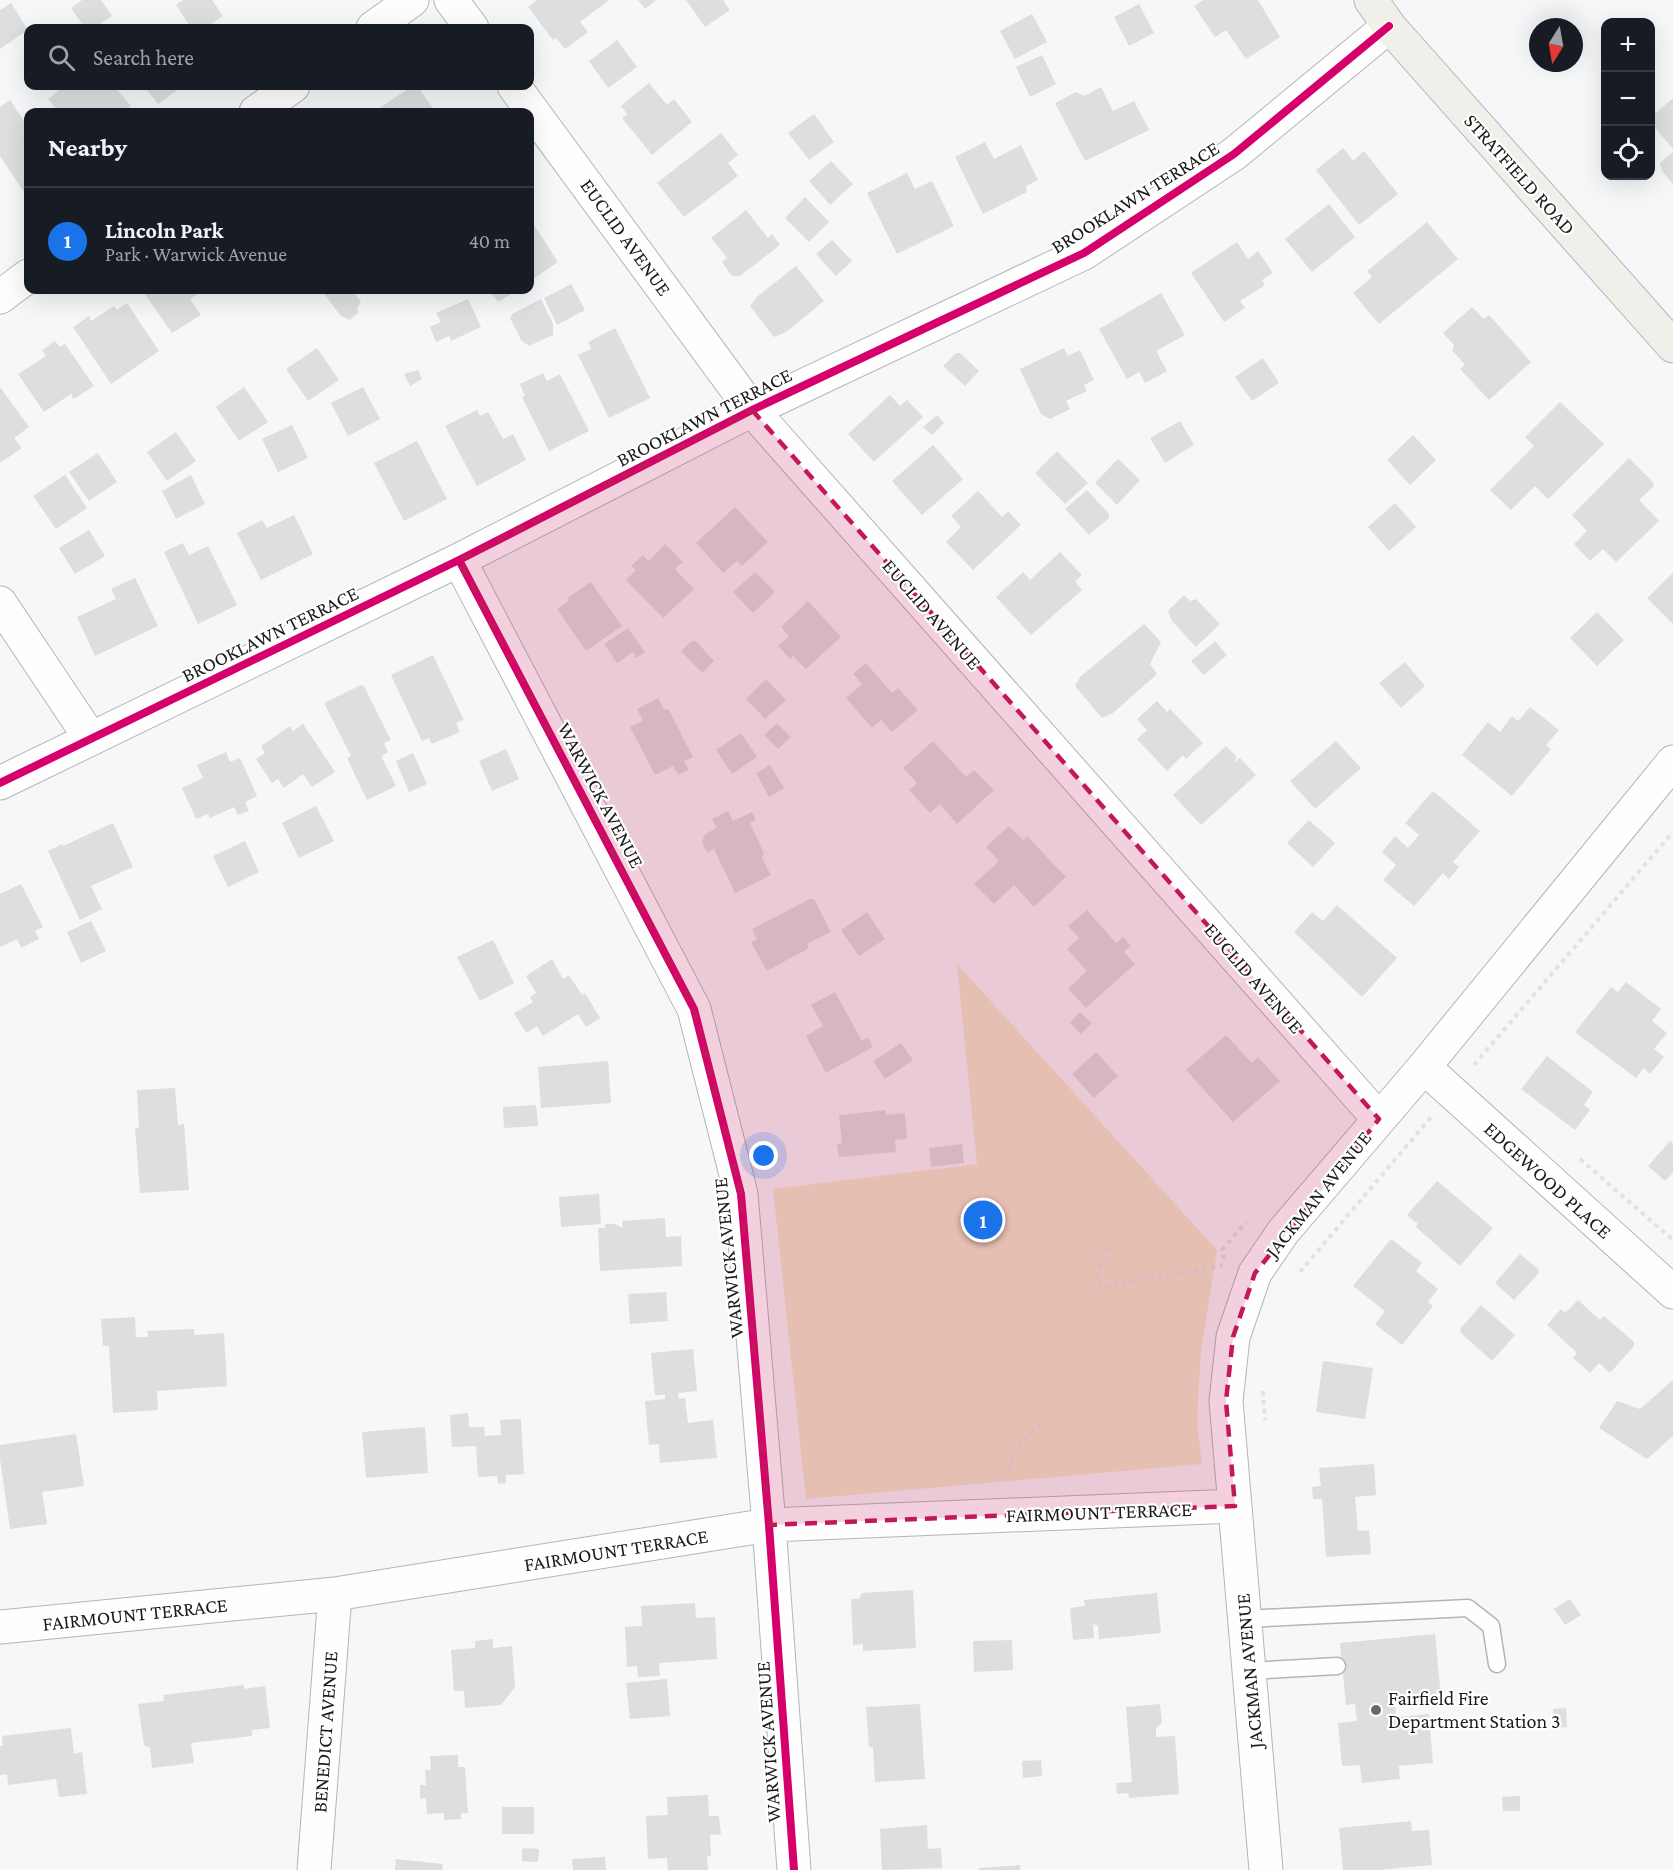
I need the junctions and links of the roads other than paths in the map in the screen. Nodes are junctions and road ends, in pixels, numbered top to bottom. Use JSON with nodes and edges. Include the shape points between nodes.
{"nodes":[{"id":1,"x":412,"y":0,"type":"edge"},
{"id":2,"x":451,"y":0,"type":"edge"},
{"id":3,"x":1380,"y":13,"type":"edge"},
{"id":4,"x":379,"y":24,"type":"edge"},
{"id":5,"x":469,"y":24,"type":"edge"},
{"id":6,"x":287,"y":90,"type":"edge"},
{"id":7,"x":517,"y":90,"type":"edge"},
{"id":8,"x":262,"y":108,"type":"edge"},
{"id":9,"x":530,"y":108,"type":"edge"},
{"id":10,"x":534,"y":113,"type":"edge"},
{"id":11,"x":24,"y":279,"type":"edge"},
{"id":12,"x":0,"y":297,"type":"edge"},
{"id":13,"x":1673,"y":346,"type":"edge"},
{"id":14,"x":752,"y":410,"type":"junction"},
{"id":15,"x":459,"y":560,"type":"junction"},
{"id":16,"x":0,"y":603,"type":"edge"},
{"id":17,"x":91,"y":739,"type":"junction"},
{"id":18,"x":1673,"y":762,"type":"edge"},
{"id":19,"x":0,"y":783,"type":"edge"},
{"id":20,"x":1424,"y":1067,"type":"junction"},
{"id":21,"x":1379,"y":1119,"type":"junction"},
{"id":22,"x":1673,"y":1292,"type":"edge"},
{"id":23,"x":1235,"y":1506,"type":"junction"},
{"id":24,"x":769,"y":1525,"type":"junction"},
{"id":25,"x":335,"y":1594,"type":"junction"},
{"id":26,"x":1244,"y":1619,"type":"junction"},
{"id":27,"x":0,"y":1627,"type":"edge"},
{"id":28,"x":1497,"y":1664,"type":"dead end"},
{"id":29,"x":1337,"y":1666,"type":"dead end"},
{"id":30,"x":1249,"y":1671,"type":"junction"},
{"id":31,"x":314,"y":1870,"type":"edge"},
{"id":32,"x":794,"y":1870,"type":"edge"},
{"id":33,"x":1266,"y":1870,"type":"edge"}],
"edges":[{"from":1,"to":4,"type":"street"},
{"from":2,"to":5,"type":"street"},
{"from":3,"to":13,"type":"main road","name":"STRATFIELD ROAD"},
{"from":3,"to":14,"type":"street","name":"BROOKLAWN TERRACE","via":[[1234,154],[1084,253]]},
{"from":6,"to":8,"type":"street"},
{"from":7,"to":9,"type":"street","name":"EUCLID AVENUE"},
{"from":10,"to":14,"type":"street","name":"EUCLID AVENUE"},
{"from":11,"to":12,"type":"street"},
{"from":14,"to":15,"type":"street","name":"BROOKLAWN TERRACE"},
{"from":14,"to":21,"type":"street","name":"EUCLID AVENUE"},
{"from":15,"to":17,"type":"street","name":"BROOKLAWN TERRACE"},
{"from":15,"to":24,"type":"street","name":"WARWICK AVENUE","via":[[694,1009],[741,1194]]},
{"from":16,"to":17,"type":"street"},
{"from":17,"to":19,"type":"street","name":"BROOKLAWN TERRACE"},
{"from":18,"to":20,"type":"street","name":"JACKMAN AVENUE"},
{"from":20,"to":21,"type":"street","name":"JACKMAN AVENUE"},
{"from":20,"to":22,"type":"street","name":"EDGEWOOD PLACE"},
{"from":21,"to":23,"type":"street","name":"JACKMAN AVENUE","via":[[1283,1232],[1255,1272],[1233,1337],[1226,1401]]},
{"from":23,"to":24,"type":"street","name":"FAIRMOUNT TERRACE"},
{"from":23,"to":26,"type":"street","name":"JACKMAN AVENUE"},
{"from":24,"to":25,"type":"street","name":"FAIRMOUNT TERRACE"},
{"from":24,"to":32,"type":"street","name":"WARWICK AVENUE"},
{"from":25,"to":27,"type":"street","name":"FAIRMOUNT TERRACE"},
{"from":25,"to":31,"type":"street","name":"BENEDICT AVENUE"},
{"from":26,"to":28,"type":"lane","via":[[1468,1608],[1491,1626]]},
{"from":26,"to":30,"type":"street","name":"JACKMAN AVENUE"},
{"from":29,"to":30,"type":"lane"},
{"from":30,"to":33,"type":"street","name":"JACKMAN AVENUE"}]}
